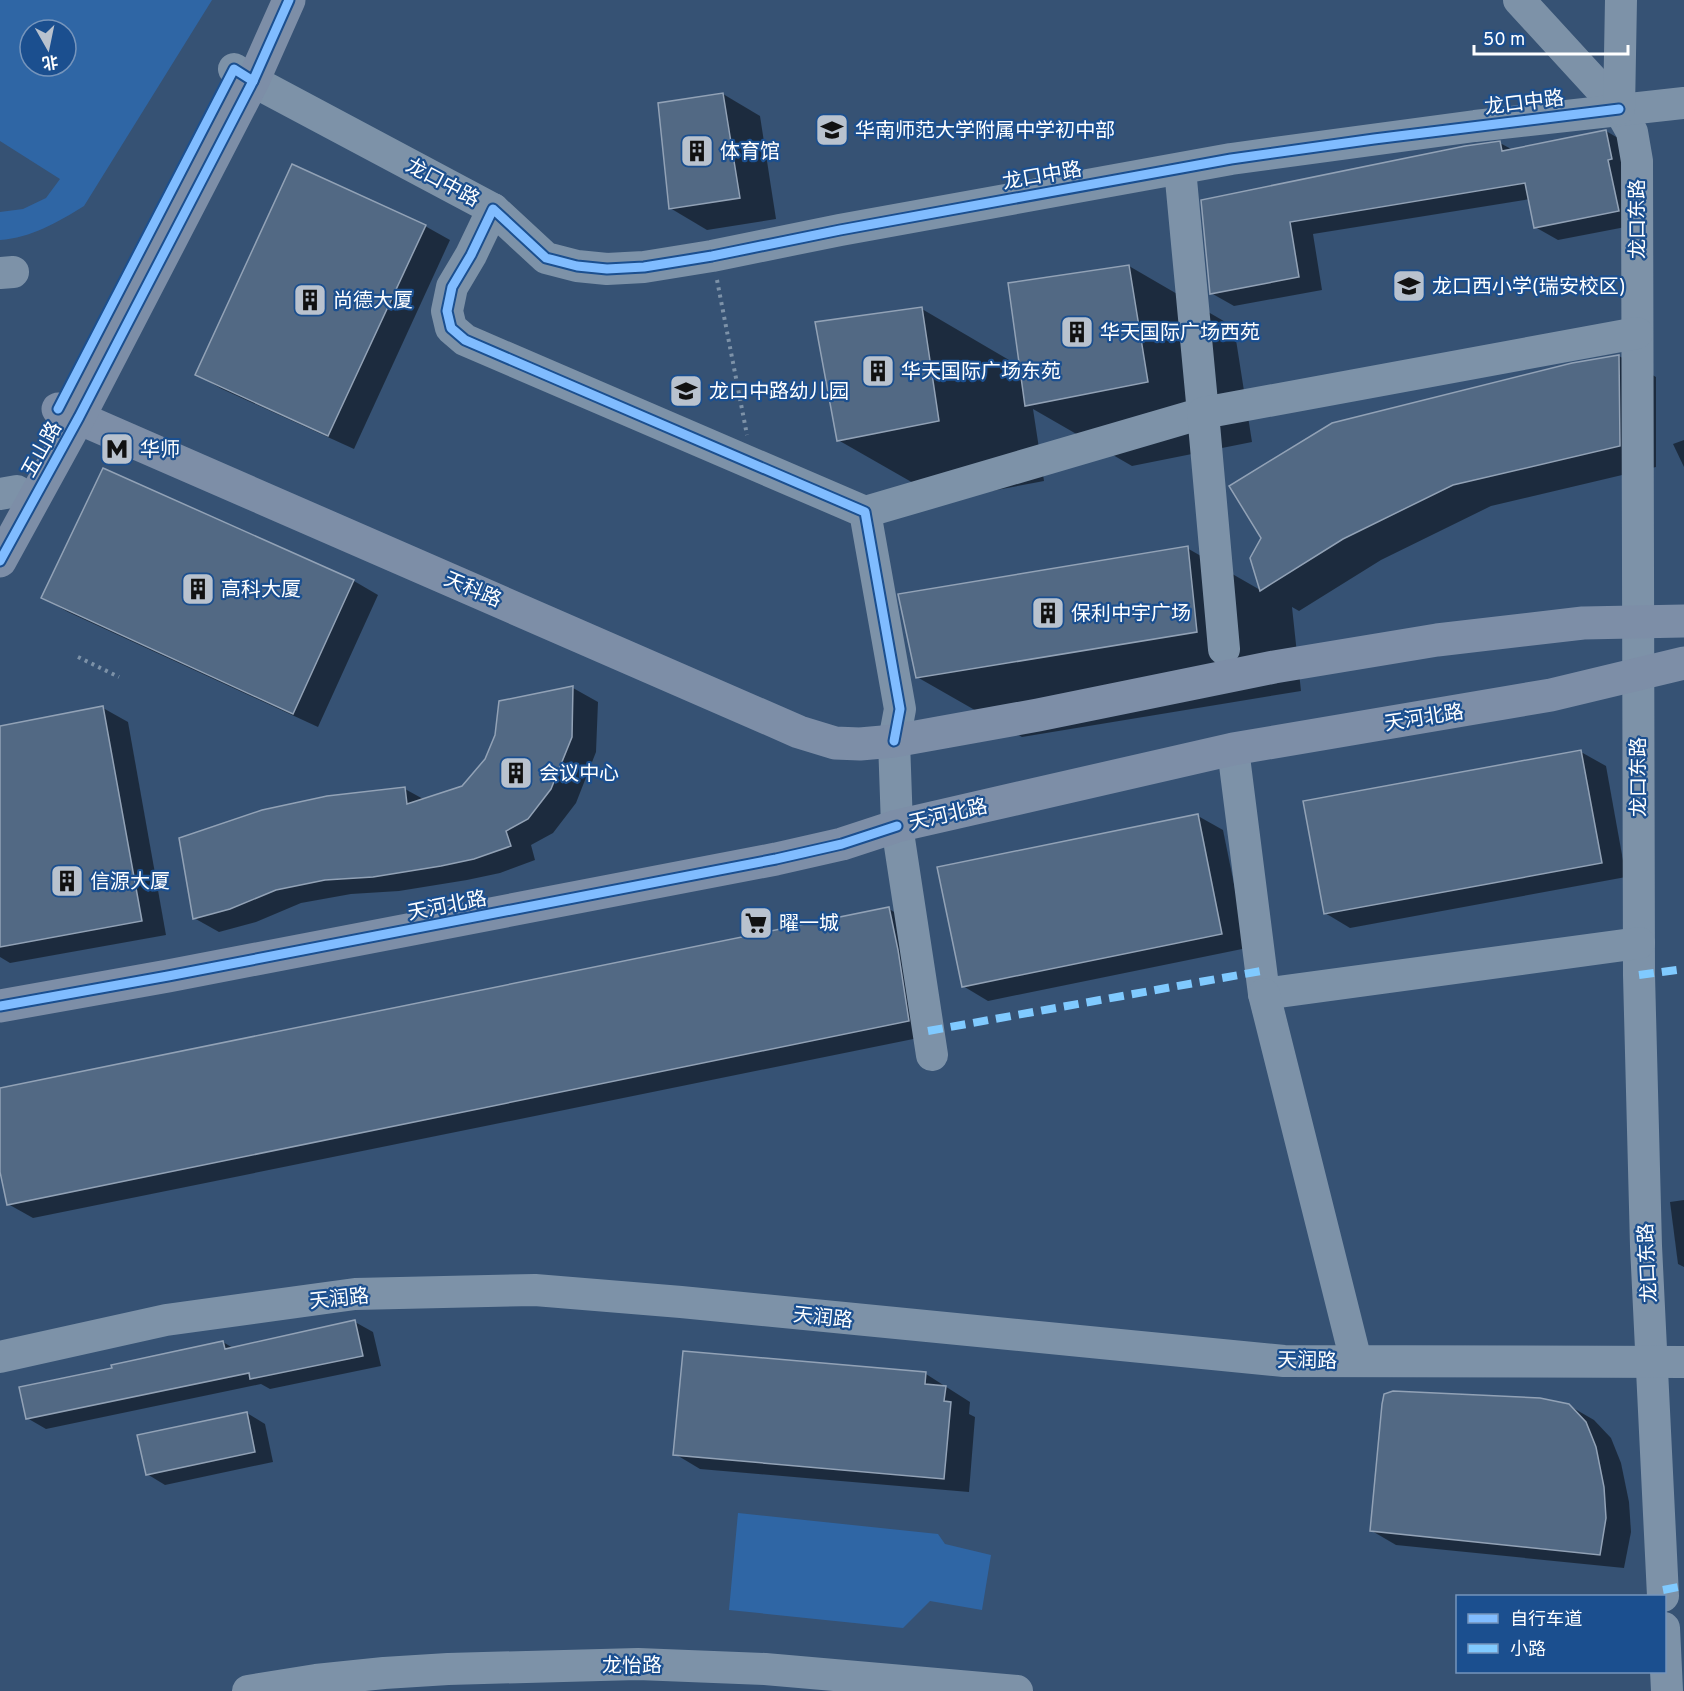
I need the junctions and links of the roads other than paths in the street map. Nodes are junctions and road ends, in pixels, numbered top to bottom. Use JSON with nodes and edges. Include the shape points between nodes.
{"nodes":[{"id":1,"x":264,"y":0,"type":"edge"},
{"id":2,"x":289,"y":0,"type":"edge"},
{"id":3,"x":1519,"y":0,"type":"edge"},
{"id":4,"x":1621,"y":0,"type":"edge"},
{"id":5,"x":243,"y":75,"type":"junction"},
{"id":6,"x":1684,"y":103,"type":"edge"},
{"id":7,"x":1619,"y":109,"type":"junction"},
{"id":8,"x":1180,"y":168,"type":"junction"},
{"id":9,"x":493,"y":209,"type":"junction"},
{"id":10,"x":1637,"y":333,"type":"junction"},
{"id":11,"x":68,"y":413,"type":"junction"},
{"id":12,"x":1203,"y":413,"type":"junction"},
{"id":13,"x":6,"y":500,"type":"edge"},
{"id":14,"x":865,"y":512,"type":"junction"},
{"id":15,"x":0,"y":561,"type":"edge"},
{"id":16,"x":1639,"y":621,"type":"junction"},
{"id":17,"x":1684,"y":621,"type":"edge"},
{"id":18,"x":1224,"y":649,"type":"dead end"},
{"id":19,"x":1684,"y":663,"type":"edge"},
{"id":20,"x":1638,"y":675,"type":"junction"},
{"id":21,"x":894,"y":741,"type":"junction"},
{"id":22,"x":1233,"y":749,"type":"junction"},
{"id":23,"x":897,"y":826,"type":"junction"},
{"id":24,"x":1639,"y":943,"type":"junction"},
{"id":25,"x":1264,"y":994,"type":"junction"},
{"id":26,"x":0,"y":1006,"type":"edge"},
{"id":27,"x":932,"y":1055,"type":"dead end"},
{"id":28,"x":1684,"y":1350,"type":"edge"},
{"id":29,"x":0,"y":1357,"type":"edge"},
{"id":30,"x":1356,"y":1361,"type":"junction"},
{"id":31,"x":1652,"y":1361,"type":"junction"},
{"id":32,"x":1684,"y":1362,"type":"edge"},
{"id":33,"x":1670,"y":1591,"type":"edge"},
{"id":34,"x":1666,"y":1649,"type":"edge"},
{"id":35,"x":248,"y":1691,"type":"edge"},
{"id":36,"x":1017,"y":1691,"type":"edge"},
{"id":37,"x":1668,"y":1691,"type":"edge"}],
"edges":[{"from":1,"to":5,"type":"main road","name":"五山路"},
{"from":2,"to":5,"type":"main road","name":"五山路"},
{"from":3,"to":7,"type":"street","name":"龙口东路"},
{"from":4,"to":7,"type":"street"},
{"from":5,"to":9,"type":"street","name":"龙口中路"},
{"from":5,"to":11,"type":"main road","name":"五山路"},
{"from":6,"to":7,"type":"street","name":"龙口中路"},
{"from":7,"to":8,"type":"street","name":"龙口中路"},
{"from":7,"to":10,"type":"street","name":"龙口东路","via":[[1632,132],[1637,161]]},
{"from":8,"to":9,"type":"street","name":"龙口中路","via":[[644,267],[607,269],[546,258]]},
{"from":8,"to":12,"type":"street"},
{"from":9,"to":14,"type":"street","via":[[452,287],[447,311],[452,328],[465,340]]},
{"from":10,"to":12,"type":"street"},
{"from":10,"to":16,"type":"street","name":"龙口东路"},
{"from":11,"to":13,"type":"main road","name":"五山路"},
{"from":11,"to":15,"type":"main road","name":"五山路"},
{"from":11,"to":21,"type":"main road","name":"天科路","via":[[799,732],[835,743]]},
{"from":12,"to":14,"type":"street"},
{"from":12,"to":18,"type":"street"},
{"from":14,"to":21,"type":"street","via":[[900,709]]},
{"from":16,"to":17,"type":"main road"},
{"from":16,"to":20,"type":"street","name":"龙口东路"},
{"from":16,"to":21,"type":"main road","via":[[1583,623],[1437,640],[1274,667]]},
{"from":19,"to":20,"type":"main road","name":"天河北路"},
{"from":20,"to":22,"type":"main road","name":"天河北路","via":[[1551,695]]},
{"from":20,"to":24,"type":"street","name":"龙口东路"},
{"from":21,"to":23,"type":"street"},
{"from":22,"to":23,"type":"main road","name":"天河北路"},
{"from":22,"to":25,"type":"street"},
{"from":23,"to":26,"type":"main road","name":"天河北路","via":[[842,844],[766,861]]},
{"from":23,"to":27,"type":"street"},
{"from":24,"to":25,"type":"street"},
{"from":24,"to":31,"type":"street","name":"龙口东路"},
{"from":25,"to":30,"type":"street"},
{"from":28,"to":31,"type":"street","name":"天润路"},
{"from":29,"to":30,"type":"street","name":"天润路","via":[[166,1320],[355,1294],[535,1290],[1284,1361]]},
{"from":30,"to":31,"type":"street","name":"天润路"},
{"from":31,"to":32,"type":"street","name":"天润路"},
{"from":31,"to":33,"type":"street","name":"龙口东路"},
{"from":34,"to":37,"type":"street"},
{"from":35,"to":36,"type":"street","name":"龙怡路","via":[[384,1673],[638,1664],[765,1669]]}]}
